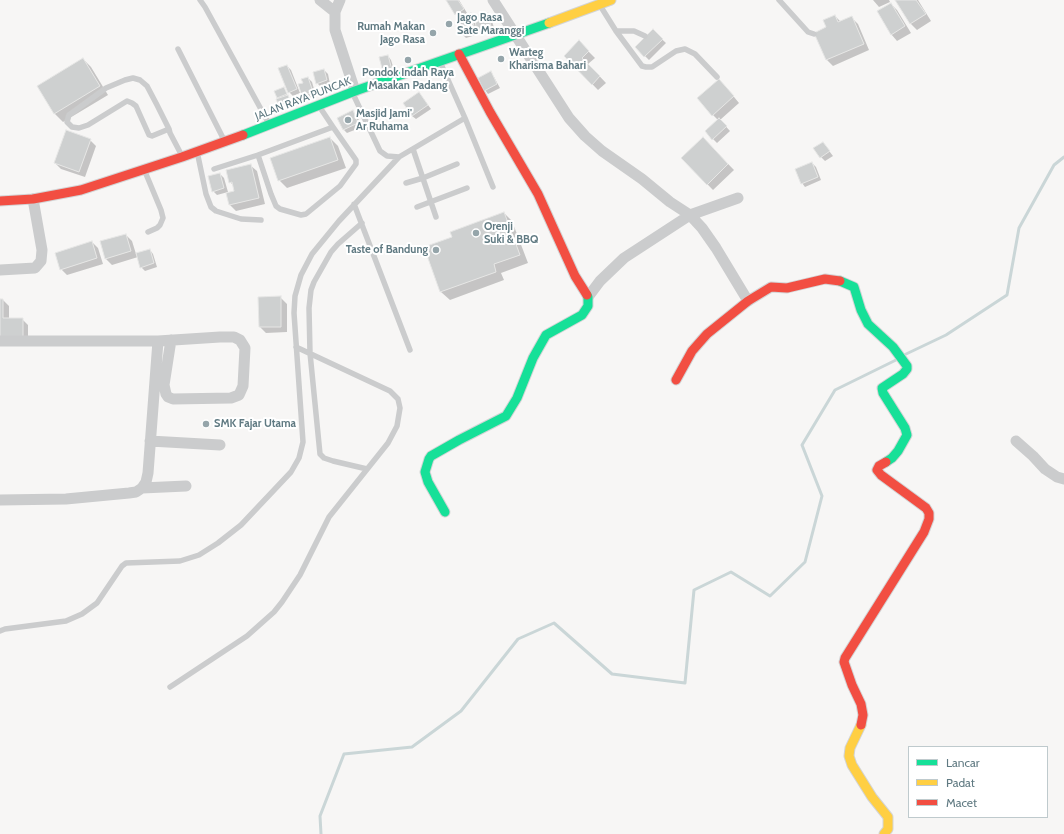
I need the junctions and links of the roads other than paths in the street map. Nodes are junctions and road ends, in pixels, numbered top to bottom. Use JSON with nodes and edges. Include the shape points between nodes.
{"nodes":[{"id":1,"x":200,"y":0,"type":"edge"},
{"id":2,"x":320,"y":0,"type":"edge"},
{"id":3,"x":340,"y":0,"type":"edge"},
{"id":4,"x":493,"y":0,"type":"edge"},
{"id":5,"x":611,"y":0,"type":"edge"},
{"id":6,"x":779,"y":0,"type":"edge"},
{"id":7,"x":599,"y":4,"type":"junction"},
{"id":8,"x":335,"y":12,"type":"junction"},
{"id":9,"x":616,"y":31,"type":"junction"},
{"id":10,"x":814,"y":34,"type":"dead end"},
{"id":11,"x":516,"y":36,"type":"junction"},
{"id":12,"x":645,"y":36,"type":"dead end"},
{"id":13,"x":178,"y":49,"type":"dead end"},
{"id":14,"x":459,"y":54,"type":"junction"},
{"id":15,"x":440,"y":61,"type":"junction"},
{"id":16,"x":718,"y":77,"type":"dead end"},
{"id":17,"x":354,"y":92,"type":"junction"},
{"id":18,"x":318,"y":106,"type":"junction"},
{"id":19,"x":465,"y":118,"type":"junction"},
{"id":20,"x":269,"y":125,"type":"junction"},
{"id":21,"x":333,"y":127,"type":"junction"},
{"id":22,"x":169,"y":129,"type":"junction"},
{"id":23,"x":225,"y":142,"type":"junction"},
{"id":24,"x":413,"y":149,"type":"junction"},
{"id":25,"x":198,"y":151,"type":"junction"},
{"id":26,"x":258,"y":155,"type":"junction"},
{"id":27,"x":182,"y":157,"type":"junction"},
{"id":28,"x":399,"y":157,"type":"junction"},
{"id":29,"x":457,"y":164,"type":"dead end"},
{"id":30,"x":214,"y":169,"type":"dead end"},
{"id":31,"x":144,"y":170,"type":"junction"},
{"id":32,"x":423,"y":178,"type":"junction"},
{"id":33,"x":406,"y":183,"type":"dead end"},
{"id":34,"x":493,"y":187,"type":"dead end"},
{"id":35,"x":467,"y":188,"type":"dead end"},
{"id":36,"x":738,"y":198,"type":"dead end"},
{"id":37,"x":33,"y":199,"type":"junction"},
{"id":38,"x":0,"y":201,"type":"edge"},
{"id":39,"x":431,"y":202,"type":"junction"},
{"id":40,"x":354,"y":204,"type":"junction"},
{"id":41,"x":417,"y":207,"type":"dead end"},
{"id":42,"x":690,"y":216,"type":"junction"},
{"id":43,"x":436,"y":217,"type":"dead end"},
{"id":44,"x":261,"y":220,"type":"dead end"},
{"id":45,"x":362,"y":223,"type":"junction"},
{"id":46,"x":148,"y":232,"type":"dead end"},
{"id":47,"x":0,"y":270,"type":"edge"},
{"id":48,"x":588,"y":297,"type":"junction"},
{"id":49,"x":748,"y":301,"type":"junction"},
{"id":50,"x":171,"y":340,"type":"junction"},
{"id":51,"x":0,"y":341,"type":"edge"},
{"id":52,"x":158,"y":341,"type":"junction"},
{"id":53,"x":296,"y":347,"type":"junction"},
{"id":54,"x":410,"y":350,"type":"dead end"},
{"id":55,"x":310,"y":353,"type":"junction"},
{"id":56,"x":676,"y":380,"type":"dead end"},
{"id":57,"x":150,"y":441,"type":"junction"},
{"id":58,"x":1016,"y":441,"type":"dead end"},
{"id":59,"x":220,"y":445,"type":"dead end"},
{"id":60,"x":368,"y":469,"type":"junction"},
{"id":61,"x":1064,"y":479,"type":"edge"},
{"id":62,"x":186,"y":486,"type":"dead end"},
{"id":63,"x":142,"y":488,"type":"junction"},
{"id":64,"x":0,"y":500,"type":"edge"},
{"id":65,"x":445,"y":512,"type":"dead end"},
{"id":66,"x":0,"y":631,"type":"edge"},
{"id":67,"x":170,"y":687,"type":"dead end"},
{"id":68,"x":884,"y":834,"type":"edge"}],
"edges":[{"from":1,"to":20,"type":"lane"},
{"from":2,"to":8,"type":"street"},
{"from":3,"to":8,"type":"street"},
{"from":4,"to":11,"type":"street"},
{"from":5,"to":7,"type":"main road","name":"JALAN RAYA PUNCAK"},
{"from":6,"to":10,"type":"lane","via":[[808,32]]},
{"from":7,"to":9,"type":"lane"},
{"from":7,"to":11,"type":"main road","name":"JALAN RAYA PUNCAK"},
{"from":8,"to":17,"type":"street","via":[[336,38]]},
{"from":9,"to":12,"type":"lane","via":[[634,31]]},
{"from":9,"to":16,"type":"lane","via":[[642,66],[652,67],[676,51],[685,49],[695,54]]},
{"from":11,"to":14,"type":"main road","name":"JALAN RAYA PUNCAK"},
{"from":11,"to":42,"type":"street","via":[[570,118],[585,136]]},
{"from":13,"to":23,"type":"lane"},
{"from":14,"to":15,"type":"main road","name":"JALAN RAYA PUNCAK"},
{"from":14,"to":48,"type":"main road","via":[[538,194],[575,276]]},
{"from":15,"to":17,"type":"main road","name":"JALAN RAYA PUNCAK"},
{"from":15,"to":19,"type":"lane"},
{"from":17,"to":18,"type":"main road","name":"JALAN RAYA PUNCAK"},
{"from":17,"to":28,"type":"lane","via":[[380,151],[388,156]]},
{"from":18,"to":20,"type":"main road","name":"JALAN RAYA PUNCAK"},
{"from":18,"to":21,"type":"lane"},
{"from":19,"to":24,"type":"lane"},
{"from":19,"to":34,"type":"lane"},
{"from":20,"to":23,"type":"main road","name":"JALAN RAYA PUNCAK"},
{"from":21,"to":26,"type":"lane"},
{"from":21,"to":26,"type":"lane","via":[[356,160],[356,164],[340,186],[306,214],[296,214],[276,206]]},
{"from":22,"to":22,"type":"lane","via":[[147,86],[133,78],[106,88],[69,115],[67,122],[72,127],[88,126],[126,102],[136,106],[149,135],[153,136]]},
{"from":22,"to":27,"type":"lane"},
{"from":23,"to":25,"type":"main road","name":"JALAN RAYA PUNCAK"},
{"from":24,"to":28,"type":"lane"},
{"from":24,"to":32,"type":"lane"},
{"from":25,"to":27,"type":"main road","name":"JALAN RAYA PUNCAK"},
{"from":25,"to":44,"type":"lane","via":[[211,207],[241,219]]},
{"from":26,"to":30,"type":"lane"},
{"from":27,"to":31,"type":"main road","name":"JALAN RAYA PUNCAK"},
{"from":28,"to":40,"type":"lane"},
{"from":29,"to":32,"type":"lane"},
{"from":31,"to":37,"type":"main road","name":"JALAN RAYA PUNCAK","via":[[81,190]]},
{"from":31,"to":46,"type":"lane","via":[[162,210],[163,218],[158,228]]},
{"from":32,"to":33,"type":"lane"},
{"from":32,"to":39,"type":"lane"},
{"from":35,"to":39,"type":"lane"},
{"from":36,"to":42,"type":"street"},
{"from":37,"to":38,"type":"main road","name":"JALAN RAYA PUNCAK"},
{"from":37,"to":47,"type":"street","via":[[42,250],[41,261],[35,268]]},
{"from":39,"to":41,"type":"lane"},
{"from":39,"to":43,"type":"lane"},
{"from":40,"to":45,"type":"lane"},
{"from":40,"to":53,"type":"lane","via":[[312,254],[301,274],[295,296]]},
{"from":42,"to":48,"type":"street","via":[[624,258],[600,281]]},
{"from":42,"to":49,"type":"street","via":[[716,248]]},
{"from":45,"to":54,"type":"lane"},
{"from":45,"to":55,"type":"lane","via":[[331,252],[314,282],[309,308]]},
{"from":48,"to":65,"type":"main road","via":[[585,313],[546,335],[506,416],[429,459],[425,472],[428,482]]},
{"from":49,"to":56,"type":"main road","via":[[697,344]]},
{"from":49,"to":68,"type":"main road","via":[[771,287],[787,288],[825,279],[843,281],[854,287],[868,324],[893,347],[907,366],[903,374],[882,388],[907,435],[898,451],[877,470],[926,508],[929,519],[924,532],[844,662],[863,715],[849,756],[864,784],[888,817],[888,828]]},
{"from":50,"to":50,"type":"street","via":[[234,337],[241,341],[245,348],[243,386],[239,395],[231,398],[168,397],[164,385]]},
{"from":50,"to":52,"type":"street"},
{"from":51,"to":52,"type":"street"},
{"from":52,"to":57,"type":"street"},
{"from":53,"to":55,"type":"lane"},
{"from":53,"to":66,"type":"lane","via":[[303,442],[299,458],[291,472],[241,525],[199,555],[180,561],[126,563],[97,603],[66,621]]},
{"from":55,"to":60,"type":"lane","via":[[320,454],[333,462]]},
{"from":55,"to":60,"type":"lane","via":[[390,391],[398,399],[399,416],[392,436]]},
{"from":57,"to":59,"type":"street"},
{"from":57,"to":63,"type":"street","via":[[147,478]]},
{"from":58,"to":61,"type":"street","via":[[1045,469]]},
{"from":60,"to":67,"type":"lane","via":[[330,517],[300,575],[274,612],[247,636]]},
{"from":62,"to":63,"type":"street"},
{"from":63,"to":64,"type":"street","via":[[136,492],[73,499]]}]}
